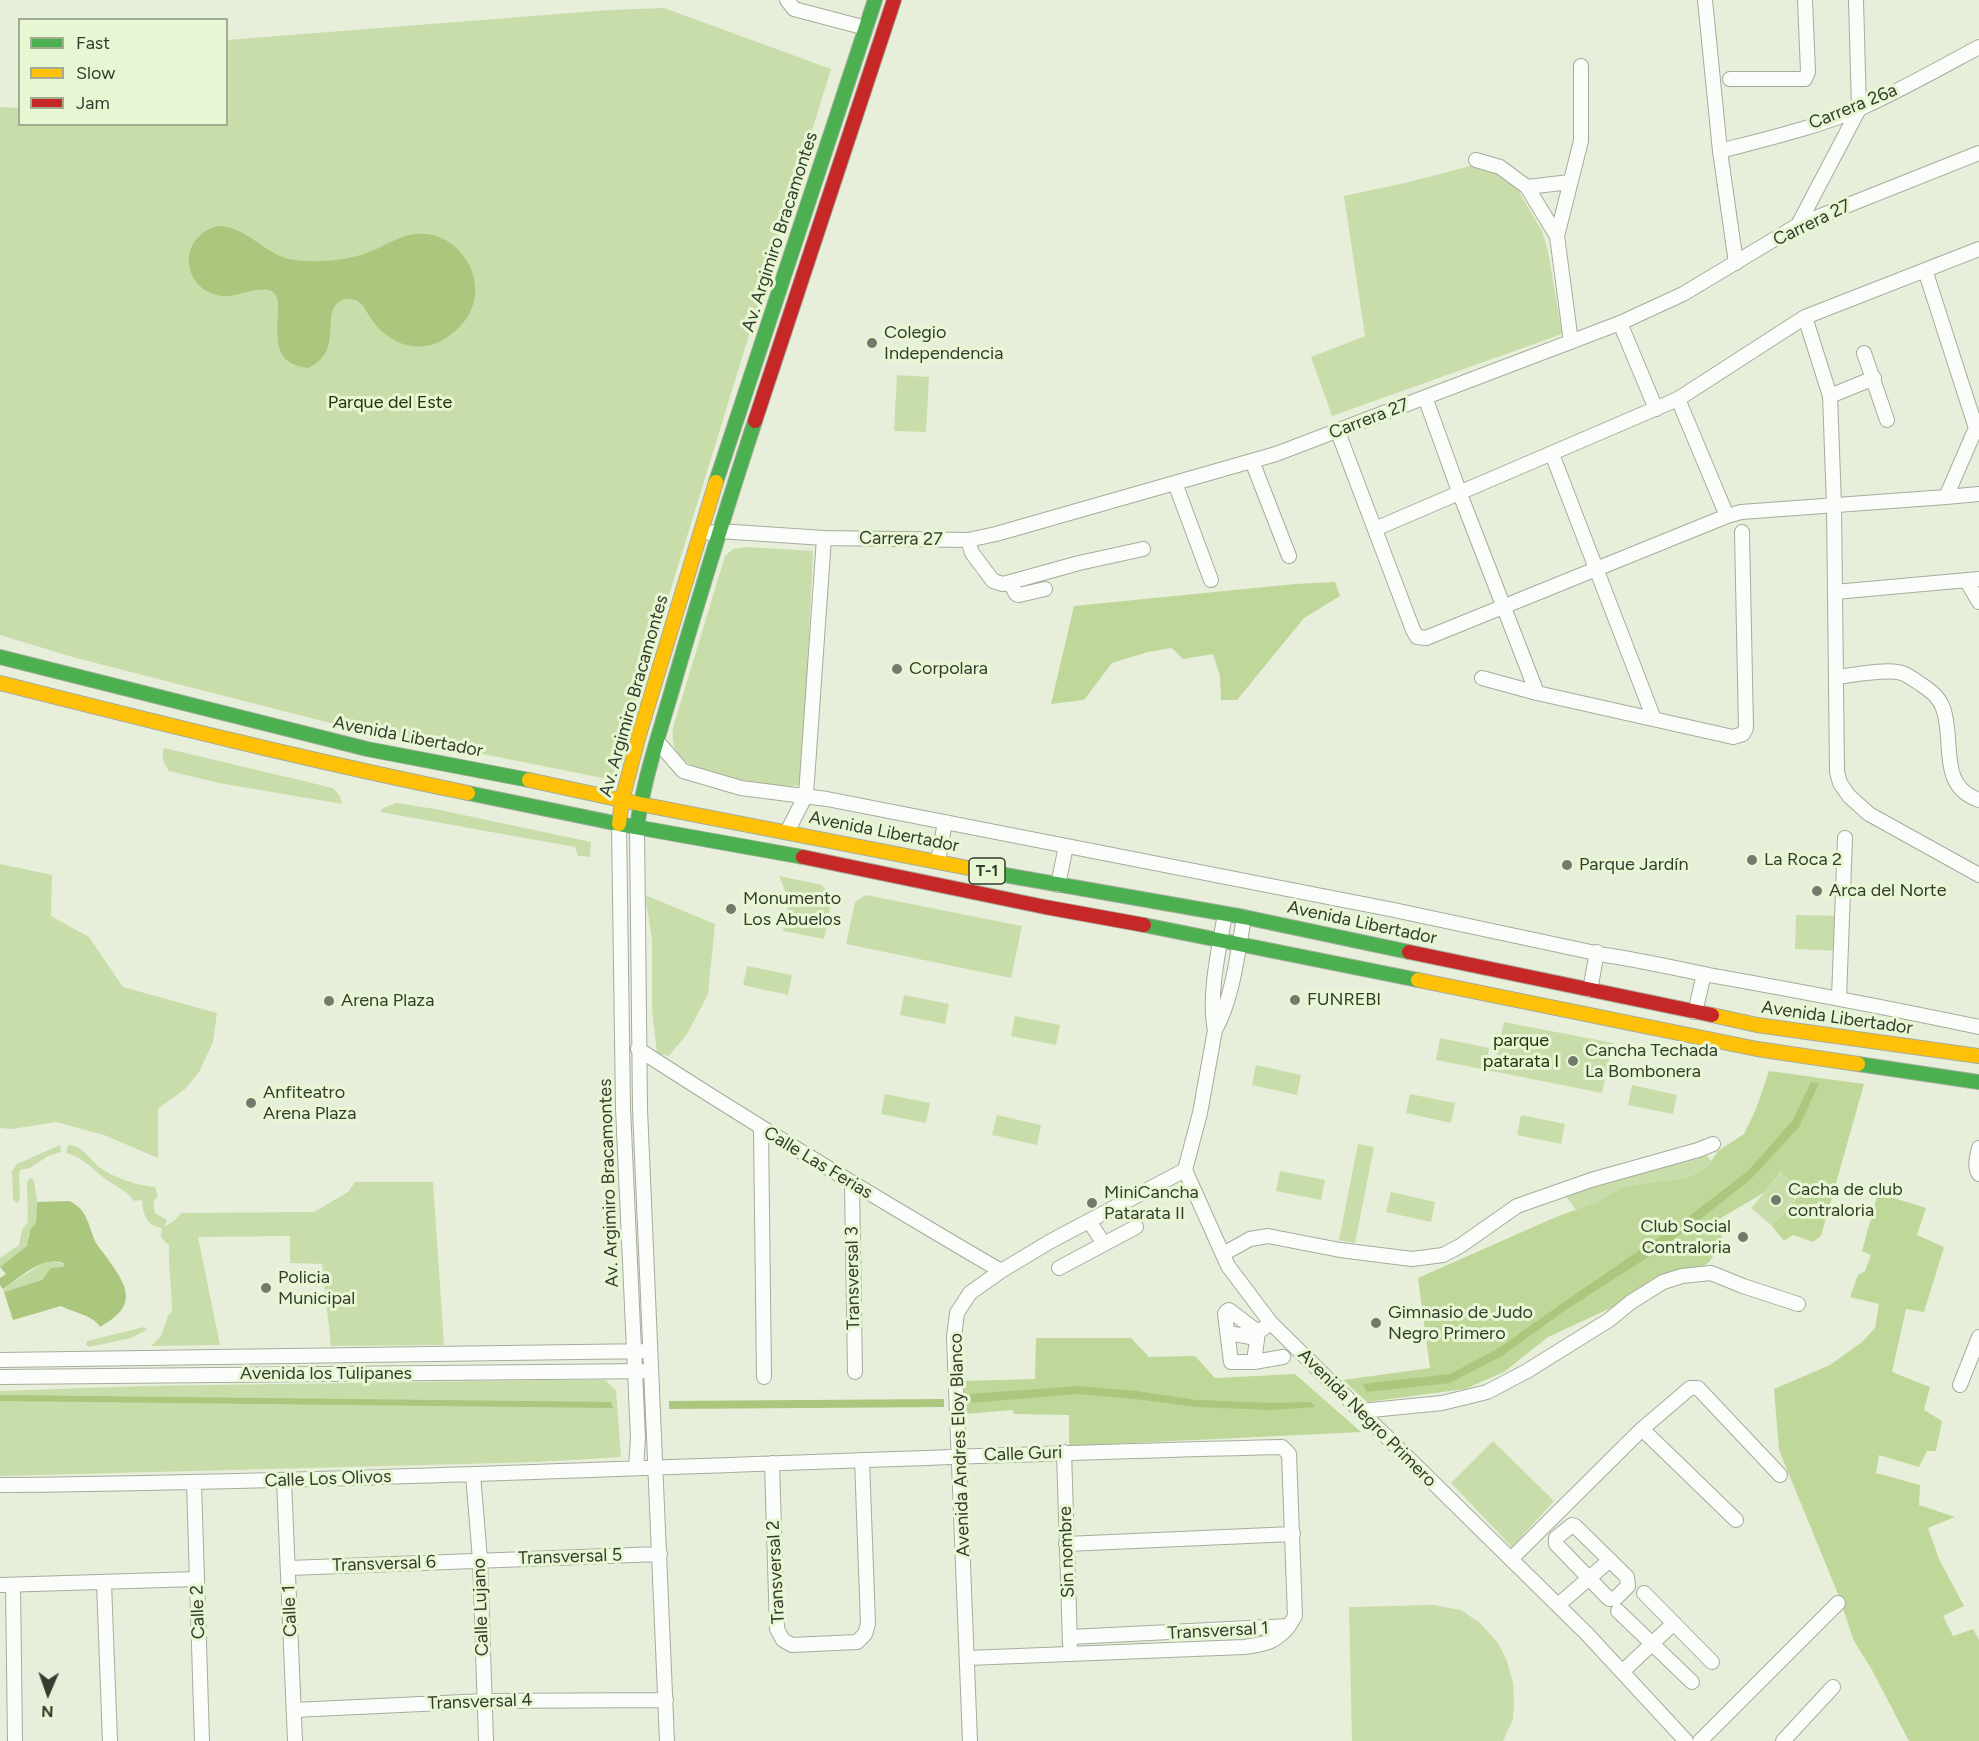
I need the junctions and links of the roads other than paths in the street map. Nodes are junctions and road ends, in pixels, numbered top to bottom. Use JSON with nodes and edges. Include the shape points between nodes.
{"nodes":[{"id":1,"x":787,"y":0,"type":"edge"},
{"id":2,"x":875,"y":0,"type":"edge"},
{"id":3,"x":894,"y":0,"type":"edge"},
{"id":4,"x":1705,"y":0,"type":"edge"},
{"id":5,"x":1805,"y":0,"type":"edge"},
{"id":6,"x":1856,"y":0,"type":"edge"},
{"id":7,"x":866,"y":28,"type":"junction"},
{"id":8,"x":1979,"y":46,"type":"edge"},
{"id":9,"x":1581,"y":66,"type":"dead end"},
{"id":10,"x":1730,"y":79,"type":"dead end"},
{"id":11,"x":1859,"y":109,"type":"junction"},
{"id":12,"x":1720,"y":151,"type":"junction"},
{"id":13,"x":1979,"y":153,"type":"edge"},
{"id":14,"x":1476,"y":160,"type":"dead end"},
{"id":15,"x":1570,"y":182,"type":"junction"},
{"id":16,"x":1527,"y":188,"type":"junction"},
{"id":17,"x":1798,"y":225,"type":"junction"},
{"id":18,"x":1557,"y":236,"type":"junction"},
{"id":19,"x":1979,"y":249,"type":"edge"},
{"id":20,"x":1736,"y":263,"type":"junction"},
{"id":21,"x":1925,"y":270,"type":"junction"},
{"id":22,"x":1805,"y":317,"type":"junction"},
{"id":23,"x":1620,"y":322,"type":"junction"},
{"id":24,"x":1571,"y":342,"type":"junction"},
{"id":25,"x":1864,"y":353,"type":"dead end"},
{"id":26,"x":1874,"y":378,"type":"junction"},
{"id":27,"x":1830,"y":396,"type":"junction"},
{"id":28,"x":1425,"y":398,"type":"junction"},
{"id":29,"x":1678,"y":399,"type":"junction"},
{"id":30,"x":1656,"y":409,"type":"junction"},
{"id":31,"x":1887,"y":420,"type":"dead end"},
{"id":32,"x":1977,"y":425,"type":"edge"},
{"id":33,"x":1338,"y":432,"type":"junction"},
{"id":34,"x":1552,"y":454,"type":"junction"},
{"id":35,"x":1252,"y":461,"type":"junction"},
{"id":36,"x":1175,"y":483,"type":"junction"},
{"id":37,"x":1460,"y":494,"type":"junction"},
{"id":38,"x":1979,"y":494,"type":"edge"},
{"id":39,"x":1946,"y":497,"type":"junction"},
{"id":40,"x":1834,"y":505,"type":"junction"},
{"id":41,"x":1727,"y":516,"type":"junction"},
{"id":42,"x":1375,"y":529,"type":"junction"},
{"id":43,"x":719,"y":531,"type":"junction"},
{"id":44,"x":1742,"y":532,"type":"dead end"},
{"id":45,"x":699,"y":535,"type":"junction"},
{"id":46,"x":824,"y":538,"type":"junction"},
{"id":47,"x":968,"y":540,"type":"junction"},
{"id":48,"x":1143,"y":549,"type":"dead end"},
{"id":49,"x":1289,"y":556,"type":"dead end"},
{"id":50,"x":1597,"y":568,"type":"junction"},
{"id":51,"x":1972,"y":579,"type":"edge"},
{"id":52,"x":1211,"y":580,"type":"dead end"},
{"id":53,"x":1010,"y":583,"type":"junction"},
{"id":54,"x":1045,"y":589,"type":"dead end"},
{"id":55,"x":1835,"y":592,"type":"junction"},
{"id":56,"x":1979,"y":602,"type":"edge"},
{"id":57,"x":1504,"y":606,"type":"junction"},
{"id":58,"x":0,"y":657,"type":"edge"},
{"id":59,"x":1837,"y":677,"type":"junction"},
{"id":60,"x":1482,"y":678,"type":"dead end"},
{"id":61,"x":0,"y":683,"type":"edge"},
{"id":62,"x":1538,"y":693,"type":"junction"},
{"id":63,"x":1654,"y":719,"type":"junction"},
{"id":64,"x":657,"y":741,"type":"junction"},
{"id":65,"x":806,"y":795,"type":"junction"},
{"id":66,"x":622,"y":800,"type":"junction"},
{"id":67,"x":1979,"y":800,"type":"edge"},
{"id":68,"x":640,"y":804,"type":"junction"},
{"id":69,"x":945,"y":822,"type":"junction"},
{"id":70,"x":619,"y":824,"type":"junction"},
{"id":71,"x":637,"y":827,"type":"junction"},
{"id":72,"x":787,"y":832,"type":"junction"},
{"id":73,"x":1845,"y":838,"type":"dead end"},
{"id":74,"x":1066,"y":846,"type":"junction"},
{"id":75,"x":938,"y":861,"type":"junction"},
{"id":76,"x":1979,"y":874,"type":"edge"},
{"id":77,"x":1058,"y":885,"type":"junction"},
{"id":78,"x":1225,"y":914,"type":"junction"},
{"id":79,"x":1244,"y":917,"type":"junction"},
{"id":80,"x":1221,"y":939,"type":"junction"},
{"id":81,"x":1239,"y":943,"type":"junction"},
{"id":82,"x":1597,"y":952,"type":"junction"},
{"id":83,"x":1704,"y":974,"type":"junction"},
{"id":84,"x":1590,"y":990,"type":"junction"},
{"id":85,"x":1839,"y":998,"type":"junction"},
{"id":86,"x":1695,"y":1012,"type":"junction"},
{"id":87,"x":1979,"y":1027,"type":"edge"},
{"id":88,"x":1215,"y":1030,"type":"junction"},
{"id":89,"x":638,"y":1049,"type":"junction"},
{"id":90,"x":1979,"y":1056,"type":"edge"},
{"id":91,"x":1979,"y":1082,"type":"edge"},
{"id":92,"x":761,"y":1129,"type":"junction"},
{"id":93,"x":1713,"y":1144,"type":"dead end"},
{"id":94,"x":1979,"y":1148,"type":"edge"},
{"id":95,"x":1185,"y":1170,"type":"junction"},
{"id":96,"x":1979,"y":1174,"type":"edge"},
{"id":97,"x":852,"y":1184,"type":"junction"},
{"id":98,"x":1089,"y":1221,"type":"junction"},
{"id":99,"x":1136,"y":1227,"type":"dead end"},
{"id":100,"x":1104,"y":1244,"type":"junction"},
{"id":101,"x":1222,"y":1254,"type":"junction"},
{"id":102,"x":1059,"y":1268,"type":"dead end"},
{"id":103,"x":1001,"y":1271,"type":"junction"},
{"id":104,"x":1798,"y":1304,"type":"dead end"},
{"id":105,"x":1271,"y":1323,"type":"junction"},
{"id":106,"x":1228,"y":1333,"type":"junction"},
{"id":107,"x":1257,"y":1335,"type":"junction"},
{"id":108,"x":1979,"y":1337,"type":"edge"},
{"id":109,"x":633,"y":1350,"type":"junction"},
{"id":110,"x":650,"y":1350,"type":"junction"},
{"id":111,"x":248,"y":1355,"type":"junction"},
{"id":112,"x":1283,"y":1357,"type":"dead end"},
{"id":113,"x":0,"y":1360,"type":"edge"},
{"id":114,"x":1254,"y":1362,"type":"junction"},
{"id":115,"x":634,"y":1371,"type":"junction"},
{"id":116,"x":651,"y":1371,"type":"junction"},
{"id":117,"x":855,"y":1372,"type":"dead end"},
{"id":118,"x":248,"y":1374,"type":"junction"},
{"id":119,"x":0,"y":1377,"type":"edge"},
{"id":120,"x":764,"y":1377,"type":"dead end"},
{"id":121,"x":1960,"y":1385,"type":"dead end"},
{"id":122,"x":1361,"y":1411,"type":"junction"},
{"id":123,"x":1642,"y":1429,"type":"junction"},
{"id":124,"x":1282,"y":1447,"type":"joint"},
{"id":125,"x":1064,"y":1452,"type":"junction"},
{"id":126,"x":959,"y":1456,"type":"junction"},
{"id":127,"x":862,"y":1460,"type":"junction"},
{"id":128,"x":772,"y":1463,"type":"junction"},
{"id":129,"x":656,"y":1467,"type":"junction"},
{"id":130,"x":636,"y":1468,"type":"junction"},
{"id":131,"x":473,"y":1474,"type":"junction"},
{"id":132,"x":1780,"y":1475,"type":"dead end"},
{"id":133,"x":284,"y":1480,"type":"junction"},
{"id":134,"x":194,"y":1483,"type":"junction"},
{"id":135,"x":0,"y":1485,"type":"edge"},
{"id":136,"x":1736,"y":1520,"type":"dead end"},
{"id":137,"x":1293,"y":1534,"type":"junction"},
{"id":138,"x":1066,"y":1544,"type":"junction"},
{"id":139,"x":660,"y":1554,"type":"junction"},
{"id":140,"x":1511,"y":1559,"type":"junction"},
{"id":141,"x":480,"y":1560,"type":"junction"},
{"id":142,"x":1610,"y":1560,"type":"junction"},
{"id":143,"x":289,"y":1568,"type":"junction"},
{"id":144,"x":1589,"y":1578,"type":"junction"},
{"id":145,"x":197,"y":1579,"type":"junction"},
{"id":146,"x":104,"y":1583,"type":"junction"},
{"id":147,"x":7,"y":1585,"type":"edge"},
{"id":148,"x":1644,"y":1593,"type":"dead end"},
{"id":149,"x":1838,"y":1603,"type":"dead end"},
{"id":150,"x":1558,"y":1605,"type":"junction"},
{"id":151,"x":1618,"y":1611,"type":"dead end"},
{"id":152,"x":1674,"y":1623,"type":"junction"},
{"id":153,"x":1289,"y":1626,"type":"junction"},
{"id":154,"x":1070,"y":1637,"type":"junction"},
{"id":155,"x":1652,"y":1644,"type":"junction"},
{"id":156,"x":1070,"y":1653,"type":"junction"},
{"id":157,"x":968,"y":1658,"type":"junction"},
{"id":158,"x":1712,"y":1662,"type":"dead end"},
{"id":159,"x":1623,"y":1672,"type":"junction"},
{"id":160,"x":1692,"y":1682,"type":"dead end"},
{"id":161,"x":1833,"y":1687,"type":"dead end"},
{"id":162,"x":666,"y":1700,"type":"junction"},
{"id":163,"x":485,"y":1701,"type":"junction"},
{"id":164,"x":294,"y":1710,"type":"junction"},
{"id":165,"x":15,"y":1741,"type":"edge"},
{"id":166,"x":110,"y":1741,"type":"edge"},
{"id":167,"x":202,"y":1741,"type":"edge"},
{"id":168,"x":295,"y":1741,"type":"edge"},
{"id":169,"x":486,"y":1741,"type":"edge"},
{"id":170,"x":667,"y":1741,"type":"edge"},
{"id":171,"x":970,"y":1741,"type":"edge"},
{"id":172,"x":1686,"y":1741,"type":"edge"},
{"id":173,"x":1700,"y":1741,"type":"edge"},
{"id":174,"x":1783,"y":1741,"type":"edge"}],
"edges":[{"from":1,"to":7,"type":"street","via":[[794,9]]},
{"from":2,"to":7,"type":"main road","name":"Av. Argimiro Bracamontes"},
{"from":3,"to":43,"type":"main road"},
{"from":4,"to":12,"type":"street"},
{"from":5,"to":10,"type":"street","via":[[1805,79]]},
{"from":6,"to":11,"type":"street"},
{"from":7,"to":45,"type":"main road","name":"Av. Argimiro Bracamontes"},
{"from":8,"to":11,"type":"street","name":"Carrera 26a"},
{"from":9,"to":15,"type":"street","via":[[1581,141]]},
{"from":11,"to":12,"type":"street","name":"Carrera 26a"},
{"from":11,"to":17,"type":"street"},
{"from":12,"to":20,"type":"street"},
{"from":13,"to":17,"type":"street","name":"Carrera 27"},
{"from":14,"to":16,"type":"street","via":[[1500,168]]},
{"from":15,"to":16,"type":"street"},
{"from":15,"to":18,"type":"street"},
{"from":16,"to":18,"type":"street"},
{"from":17,"to":20,"type":"street","name":"Carrera 27"},
{"from":18,"to":24,"type":"street"},
{"from":19,"to":21,"type":"street"},
{"from":20,"to":23,"type":"street","name":"Carrera 27","via":[[1683,294]]},
{"from":21,"to":22,"type":"street"},
{"from":21,"to":32,"type":"street"},
{"from":22,"to":27,"type":"street"},
{"from":22,"to":29,"type":"street"},
{"from":23,"to":24,"type":"street","name":"Carrera 27"},
{"from":23,"to":30,"type":"street"},
{"from":24,"to":28,"type":"street","name":"Carrera 27"},
{"from":25,"to":26,"type":"street"},
{"from":26,"to":27,"type":"street"},
{"from":26,"to":31,"type":"street"},
{"from":27,"to":40,"type":"street"},
{"from":28,"to":33,"type":"street","name":"Carrera 27"},
{"from":28,"to":37,"type":"street"},
{"from":29,"to":30,"type":"street"},
{"from":29,"to":41,"type":"street"},
{"from":30,"to":34,"type":"street"},
{"from":32,"to":39,"type":"street"},
{"from":33,"to":35,"type":"street","name":"Carrera 27"},
{"from":33,"to":42,"type":"street"},
{"from":34,"to":37,"type":"street"},
{"from":34,"to":50,"type":"street"},
{"from":35,"to":36,"type":"street","name":"Carrera 27"},
{"from":35,"to":49,"type":"street"},
{"from":36,"to":47,"type":"street","name":"Carrera 27"},
{"from":36,"to":52,"type":"street"},
{"from":37,"to":42,"type":"street"},
{"from":37,"to":57,"type":"street"},
{"from":38,"to":39,"type":"street"},
{"from":39,"to":40,"type":"street"},
{"from":40,"to":41,"type":"street"},
{"from":40,"to":55,"type":"street"},
{"from":41,"to":50,"type":"street"},
{"from":42,"to":57,"type":"street","via":[[1417,637],[1426,638]]},
{"from":43,"to":45,"type":"street","name":"Carrera 27"},
{"from":43,"to":46,"type":"street","name":"Carrera 27"},
{"from":43,"to":64,"type":"main road"},
{"from":44,"to":63,"type":"street","via":[[1746,728],[1743,734],[1733,737]]},
{"from":45,"to":66,"type":"main road","name":"Av. Argimiro Bracamontes"},
{"from":46,"to":47,"type":"street","name":"Carrera 27"},
{"from":46,"to":65,"type":"street"},
{"from":47,"to":53,"type":"street","via":[[972,553],[993,581]]},
{"from":48,"to":53,"type":"street"},
{"from":50,"to":57,"type":"street"},
{"from":50,"to":63,"type":"street"},
{"from":51,"to":55,"type":"street"},
{"from":51,"to":56,"type":"street"},
{"from":53,"to":54,"type":"street","via":[[1016,594]]},
{"from":55,"to":59,"type":"street"},
{"from":57,"to":62,"type":"street"},
{"from":58,"to":66,"type":"main road","name":"Avenida Libertador","number":"T-1","via":[[367,749]]},
{"from":59,"to":67,"type":"street","via":[[1901,673],[1934,693],[1943,708],[1952,772],[1958,787],[1968,797]]},
{"from":59,"to":76,"type":"street","via":[[1838,772],[1849,796],[1869,814]]},
{"from":60,"to":62,"type":"street"},
{"from":61,"to":70,"type":"main road","number":"T-1","via":[[378,775]]},
{"from":62,"to":63,"type":"street"},
{"from":64,"to":65,"type":"street","via":[[683,771],[741,788]]},
{"from":64,"to":68,"type":"main road"},
{"from":65,"to":69,"type":"street"},
{"from":65,"to":72,"type":"street"},
{"from":66,"to":68,"type":"main road","name":"Avenida Libertador","number":"T-1"},
{"from":66,"to":70,"type":"main road","name":"Av. Argimiro Bracamontes"},
{"from":68,"to":71,"type":"main road"},
{"from":68,"to":72,"type":"main road","name":"Avenida Libertador","number":"T-1"},
{"from":69,"to":74,"type":"street"},
{"from":69,"to":75,"type":"street"},
{"from":70,"to":71,"type":"main road","number":"T-1"},
{"from":70,"to":109,"type":"street","name":"Av. Argimiro Bracamontes","via":[[623,1107]]},
{"from":71,"to":80,"type":"main road","number":"T-1"},
{"from":71,"to":89,"type":"street"},
{"from":72,"to":75,"type":"main road","name":"Avenida Libertador","number":"T-1"},
{"from":73,"to":85,"type":"street"},
{"from":74,"to":77,"type":"street"},
{"from":74,"to":82,"type":"street"},
{"from":75,"to":77,"type":"main road","name":"Avenida Libertador","number":"T-1"},
{"from":77,"to":78,"type":"main road","name":"Avenida Libertador","number":"T-1"},
{"from":78,"to":79,"type":"main road","name":"Avenida Libertador","number":"T-1"},
{"from":78,"to":80,"type":"street"},
{"from":79,"to":81,"type":"street"},
{"from":79,"to":84,"type":"main road","name":"Avenida Libertador","number":"T-1"},
{"from":80,"to":81,"type":"main road","number":"T-1"},
{"from":80,"to":88,"type":"street","via":[[1213,1003]]},
{"from":81,"to":88,"type":"street","via":[[1227,1002]]},
{"from":81,"to":91,"type":"main road","number":"T-1","via":[[1757,1049]]},
{"from":82,"to":83,"type":"street"},
{"from":82,"to":84,"type":"street"},
{"from":83,"to":85,"type":"street"},
{"from":83,"to":86,"type":"street"},
{"from":84,"to":86,"type":"main road","name":"Avenida Libertador","number":"T-1"},
{"from":85,"to":87,"type":"street"},
{"from":86,"to":90,"type":"main road","name":"Avenida Libertador","number":"T-1","via":[[1757,1025]]},
{"from":88,"to":95,"type":"street"},
{"from":89,"to":92,"type":"street","name":"Calle Las Ferias"},
{"from":89,"to":110,"type":"street"},
{"from":92,"to":97,"type":"street","name":"Calle Las Ferias"},
{"from":92,"to":120,"type":"street"},
{"from":93,"to":101,"type":"street","via":[[1517,1206],[1443,1255],[1412,1259],[1269,1236],[1250,1239]]},
{"from":94,"to":96,"type":"street"},
{"from":95,"to":98,"type":"street","name":"Avenida Andres Eloy Blanco"},
{"from":95,"to":101,"type":"street","name":"Avenida Negro Primero"},
{"from":97,"to":103,"type":"street","name":"Calle Las Ferias"},
{"from":97,"to":117,"type":"street","name":"Transversal 3"},
{"from":98,"to":100,"type":"street"},
{"from":98,"to":103,"type":"street","name":"Avenida Andres Eloy Blanco"},
{"from":99,"to":100,"type":"street"},
{"from":100,"to":102,"type":"street"},
{"from":101,"to":105,"type":"street","name":"Avenida Negro Primero"},
{"from":103,"to":126,"type":"street","name":"Avenida Andres Eloy Blanco","via":[[970,1293],[957,1313],[954,1337]]},
{"from":104,"to":122,"type":"street","via":[[1711,1273],[1682,1276],[1663,1282],[1561,1351],[1487,1392],[1442,1403]]},
{"from":105,"to":107,"type":"street"},
{"from":105,"to":122,"type":"street","name":"Avenida Negro Primero"},
{"from":106,"to":107,"type":"street"},
{"from":106,"to":107,"type":"street","via":[[1229,1311]]},
{"from":106,"to":114,"type":"street","via":[[1231,1362]]},
{"from":107,"to":114,"type":"street"},
{"from":108,"to":121,"type":"street"},
{"from":109,"to":110,"type":"street","name":"Avenida los Tulipanes"},
{"from":109,"to":111,"type":"street","name":"Avenida los Tulipanes"},
{"from":109,"to":115,"type":"street","name":"Av. Argimiro Bracamontes"},
{"from":110,"to":116,"type":"street"},
{"from":111,"to":113,"type":"street","name":"Avenida los Tulipanes"},
{"from":111,"to":118,"type":"street"},
{"from":112,"to":114,"type":"street"},
{"from":115,"to":116,"type":"street","name":"Avenida los Tulipanes"},
{"from":115,"to":118,"type":"street","name":"Avenida los Tulipanes"},
{"from":115,"to":130,"type":"street","name":"Av. Argimiro Bracamontes"},
{"from":116,"to":129,"type":"street"},
{"from":118,"to":119,"type":"street","name":"Avenida los Tulipanes"},
{"from":122,"to":140,"type":"street","name":"Avenida Negro Primero"},
{"from":123,"to":132,"type":"street","via":[[1690,1388],[1698,1388]]},
{"from":123,"to":136,"type":"street"},
{"from":123,"to":140,"type":"street"},
{"from":124,"to":125,"type":"street","name":"Calle Guri"},
{"from":124,"to":137,"type":"street","name":"Transversal 1","via":[[1289,1454]]},
{"from":125,"to":126,"type":"street","name":"Calle Guri"},
{"from":125,"to":138,"type":"street","name":"Sin nombre"},
{"from":126,"to":127,"type":"street","name":"Calle Guri"},
{"from":126,"to":157,"type":"street","name":"Avenida Andres Eloy Blanco"},
{"from":127,"to":128,"type":"street","name":"Calle Guri"},
{"from":127,"to":128,"type":"street","name":"Transversal 2","via":[[868,1624],[865,1634],[857,1642],[792,1645],[783,1640],[777,1629]]},
{"from":128,"to":129,"type":"street","name":"Calle Guri"},
{"from":129,"to":130,"type":"street","name":"Calle Los Olivos"},
{"from":129,"to":139,"type":"street"},
{"from":130,"to":131,"type":"street","name":"Calle Los Olivos"},
{"from":131,"to":133,"type":"street","name":"Calle Los Olivos"},
{"from":131,"to":141,"type":"street","name":"Calle Lujano"},
{"from":133,"to":134,"type":"street","name":"Calle Los Olivos"},
{"from":133,"to":143,"type":"street","name":"Calle 1"},
{"from":134,"to":135,"type":"street","name":"Calle Los Olivos"},
{"from":134,"to":145,"type":"street","name":"Calle 2"},
{"from":137,"to":138,"type":"street"},
{"from":137,"to":153,"type":"street","name":"Transversal 1","via":[[1295,1616]]},
{"from":138,"to":154,"type":"street","name":"Sin nombre"},
{"from":139,"to":141,"type":"street","name":"Transversal 5"},
{"from":139,"to":162,"type":"street"},
{"from":140,"to":150,"type":"street","name":"Avenida Negro Primero"},
{"from":141,"to":143,"type":"street","name":"Transversal 6"},
{"from":141,"to":163,"type":"street","name":"Calle Lujano"},
{"from":142,"to":144,"type":"street"},
{"from":142,"to":144,"type":"street","via":[[1628,1581],[1616,1598],[1609,1599]]},
{"from":142,"to":144,"type":"street","via":[[1575,1526],[1569,1526],[1556,1538],[1556,1544]]},
{"from":143,"to":164,"type":"street","name":"Calle 1"},
{"from":144,"to":150,"type":"street"},
{"from":145,"to":146,"type":"street"},
{"from":145,"to":167,"type":"street","name":"Calle 2"},
{"from":146,"to":147,"type":"street"},
{"from":146,"to":166,"type":"street"},
{"from":147,"to":165,"type":"street"},
{"from":148,"to":152,"type":"street"},
{"from":149,"to":173,"type":"street"},
{"from":150,"to":159,"type":"street","name":"Avenida Negro Primero"},
{"from":151,"to":155,"type":"street"},
{"from":152,"to":155,"type":"street"},
{"from":152,"to":158,"type":"street"},
{"from":153,"to":154,"type":"street","name":"Transversal 1"},
{"from":153,"to":156,"type":"street","via":[[1270,1643],[1244,1647]]},
{"from":154,"to":156,"type":"street","name":"Sin nombre"},
{"from":155,"to":159,"type":"street"},
{"from":155,"to":160,"type":"street"},
{"from":156,"to":157,"type":"street"},
{"from":157,"to":171,"type":"street","name":"Avenida Andres Eloy Blanco"},
{"from":159,"to":172,"type":"street","name":"Avenida Negro Primero"},
{"from":161,"to":174,"type":"street"},
{"from":162,"to":163,"type":"street","name":"Transversal 4"},
{"from":162,"to":170,"type":"street"},
{"from":163,"to":164,"type":"street","name":"Transversal 4"},
{"from":163,"to":169,"type":"street","name":"Calle Lujano"},
{"from":164,"to":168,"type":"street","name":"Calle 1"}]}
